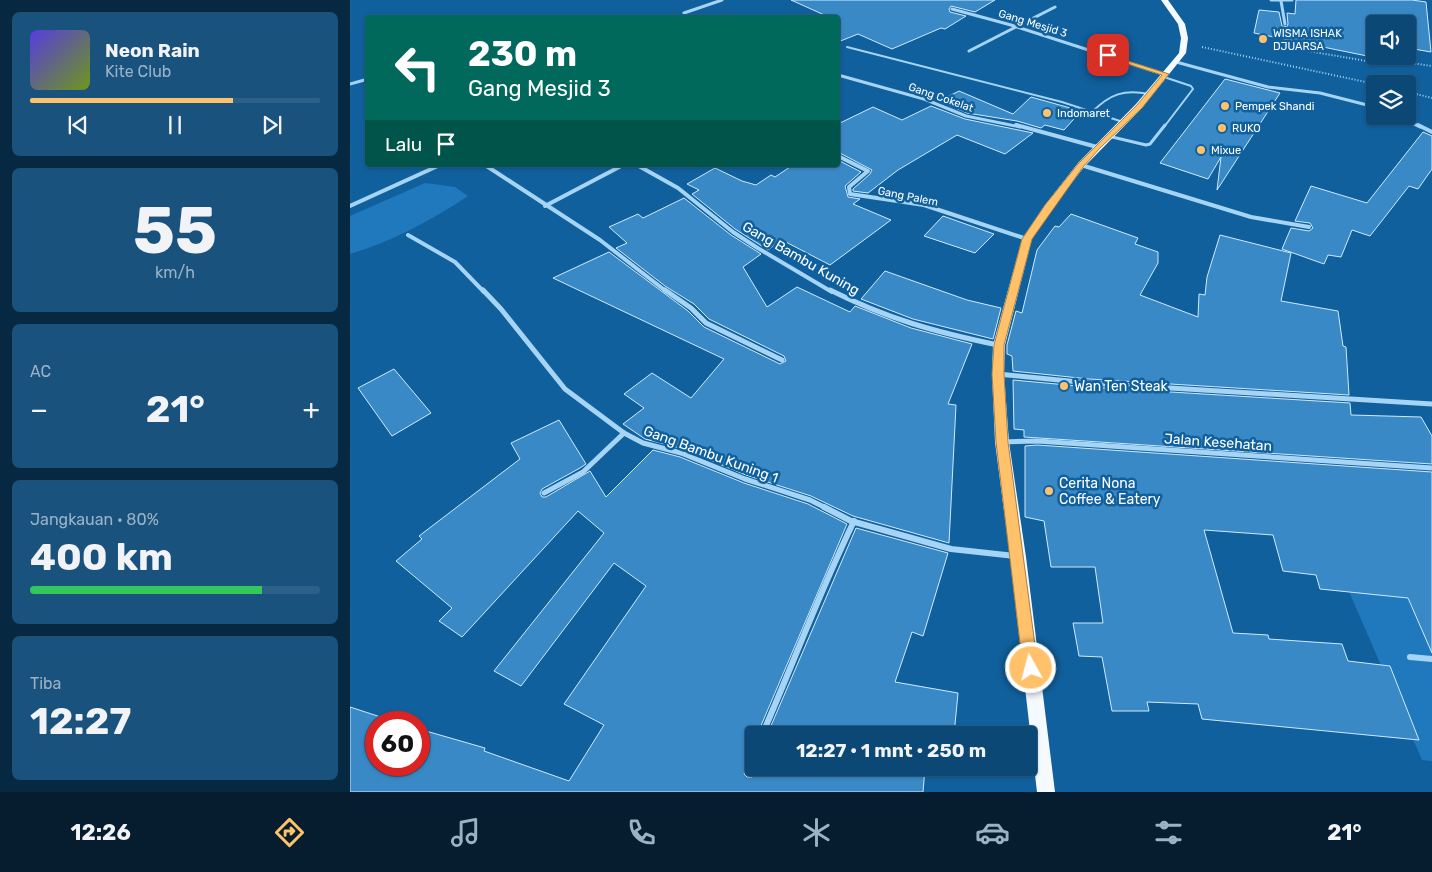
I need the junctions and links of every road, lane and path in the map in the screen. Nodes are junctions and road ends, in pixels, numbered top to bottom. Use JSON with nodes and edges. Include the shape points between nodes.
{"nodes":[{"id":1,"x":722,"y":0,"type":"edge"},
{"id":2,"x":1164,"y":0,"type":"edge"},
{"id":3,"x":1271,"y":0,"type":"edge"},
{"id":4,"x":1292,"y":0,"type":"edge"},
{"id":5,"x":1281,"y":1,"type":"junction"},
{"id":6,"x":1055,"y":7,"type":"dead end"},
{"id":7,"x":952,"y":9,"type":"dead end"},
{"id":8,"x":684,"y":13,"type":"dead end"},
{"id":9,"x":1285,"y":24,"type":"dead end"},
{"id":10,"x":1017,"y":27,"type":"junction"},
{"id":11,"x":1185,"y":44,"type":"junction"},
{"id":12,"x":847,"y":46,"type":"dead end"},
{"id":13,"x":1296,"y":49,"type":"dead end"},
{"id":14,"x":969,"y":50,"type":"dead end"},
{"id":15,"x":1176,"y":62,"type":"junction"},
{"id":16,"x":1432,"y":66,"type":"edge"},
{"id":17,"x":840,"y":76,"type":"edge"},
{"id":18,"x":1165,"y":76,"type":"junction"},
{"id":19,"x":365,"y":80,"type":"edge"},
{"id":20,"x":1366,"y":82,"type":"edge"},
{"id":21,"x":350,"y":84,"type":"edge"},
{"id":22,"x":1150,"y":94,"type":"junction"},
{"id":23,"x":1416,"y":94,"type":"edge"},
{"id":24,"x":1432,"y":98,"type":"edge"},
{"id":25,"x":1366,"y":105,"type":"edge"},
{"id":26,"x":1092,"y":112,"type":"junction"},
{"id":27,"x":1123,"y":122,"type":"junction"},
{"id":28,"x":1416,"y":124,"type":"edge"},
{"id":29,"x":1432,"y":132,"type":"edge"},
{"id":30,"x":1108,"y":136,"type":"junction"},
{"id":31,"x":1097,"y":147,"type":"junction"},
{"id":32,"x":840,"y":157,"type":"edge"},
{"id":33,"x":1080,"y":165,"type":"junction"},
{"id":34,"x":436,"y":167,"type":"edge"},
{"id":35,"x":488,"y":167,"type":"edge"},
{"id":36,"x":619,"y":167,"type":"edge"},
{"id":37,"x":641,"y":167,"type":"edge"},
{"id":38,"x":350,"y":206,"type":"edge"},
{"id":39,"x":545,"y":206,"type":"junction"},
{"id":40,"x":1309,"y":226,"type":"dead end"},
{"id":41,"x":408,"y":235,"type":"dead end"},
{"id":42,"x":1027,"y":239,"type":"junction"},
{"id":43,"x":999,"y":345,"type":"junction"},
{"id":44,"x":782,"y":360,"type":"dead end"},
{"id":45,"x":998,"y":374,"type":"junction"},
{"id":46,"x":1432,"y":404,"type":"edge"},
{"id":47,"x":624,"y":433,"type":"junction"},
{"id":48,"x":1002,"y":442,"type":"junction"},
{"id":49,"x":1432,"y":468,"type":"edge"},
{"id":50,"x":544,"y":493,"type":"dead end"},
{"id":51,"x":854,"y":521,"type":"junction"},
{"id":52,"x":1018,"y":557,"type":"junction"},
{"id":53,"x":1410,"y":658,"type":"dead end"},
{"id":54,"x":1432,"y":659,"type":"edge"},
{"id":55,"x":766,"y":726,"type":"edge"},
{"id":56,"x":1046,"y":792,"type":"edge"}],
"edges":[{"from":1,"to":8,"type":"street"},
{"from":2,"to":11,"type":"main road","via":[[1182,24]]},
{"from":3,"to":5,"type":"street"},
{"from":4,"to":5,"type":"street"},
{"from":5,"to":9,"type":"street"},
{"from":6,"to":10,"type":"street"},
{"from":7,"to":10,"type":"street","name":"Gang Mesjid 3"},
{"from":10,"to":14,"type":"street"},
{"from":10,"to":18,"type":"street","name":"Gang Mesjid 3"},
{"from":11,"to":15,"type":"main road"},
{"from":11,"to":20,"type":"path"},
{"from":12,"to":26,"type":"lane"},
{"from":13,"to":16,"type":"path","via":[[1378,63]]},
{"from":15,"to":18,"type":"main road"},
{"from":15,"to":25,"type":"street","via":[[1268,88],[1320,93]]},
{"from":17,"to":31,"type":"street","name":"Gang Cokelat","via":[[924,99],[966,116],[1007,123]]},
{"from":18,"to":22,"type":"main road"},
{"from":18,"to":30,"type":"lane","via":[[1193,89],[1150,144]]},
{"from":19,"to":21,"type":"street"},
{"from":22,"to":26,"type":"lane","via":[[1122,90]]},
{"from":22,"to":27,"type":"main road"},
{"from":23,"to":24,"type":"path"},
{"from":26,"to":27,"type":"lane"},
{"from":27,"to":30,"type":"main road"},
{"from":28,"to":29,"type":"street"},
{"from":30,"to":31,"type":"main road"},
{"from":31,"to":33,"type":"main road"},
{"from":32,"to":42,"type":"street","name":"Gang Palem","via":[[868,171],[849,186],[850,194],[924,205]]},
{"from":33,"to":40,"type":"street","via":[[1251,217]]},
{"from":33,"to":42,"type":"main road"},
{"from":34,"to":38,"type":"street"},
{"from":35,"to":39,"type":"street"},
{"from":36,"to":39,"type":"street"},
{"from":37,"to":43,"type":"street","name":"Gang Bambu Kuning","via":[[656,174],[731,231],[851,301],[935,332]]},
{"from":39,"to":44,"type":"street","via":[[600,240],[691,308],[706,323]]},
{"from":41,"to":47,"type":"street","name":"Gang Bambu Kuning 1","via":[[454,262],[501,309],[565,389]]},
{"from":42,"to":43,"type":"main road"},
{"from":43,"to":45,"type":"main road"},
{"from":45,"to":46,"type":"street","via":[[1089,383]]},
{"from":45,"to":48,"type":"main road"},
{"from":47,"to":50,"type":"street","via":[[583,472]]},
{"from":47,"to":51,"type":"street","name":"Gang Bambu Kuning 1","via":[[643,443],[810,500]]},
{"from":48,"to":49,"type":"street","name":"Jalan Kesehatan","via":[[1037,441]]},
{"from":48,"to":52,"type":"main road"},
{"from":51,"to":52,"type":"street","name":"Gang Bambu Kuning 1","via":[[951,549]]},
{"from":51,"to":55,"type":"street"},
{"from":52,"to":56,"type":"main road"},
{"from":53,"to":54,"type":"street"}]}
